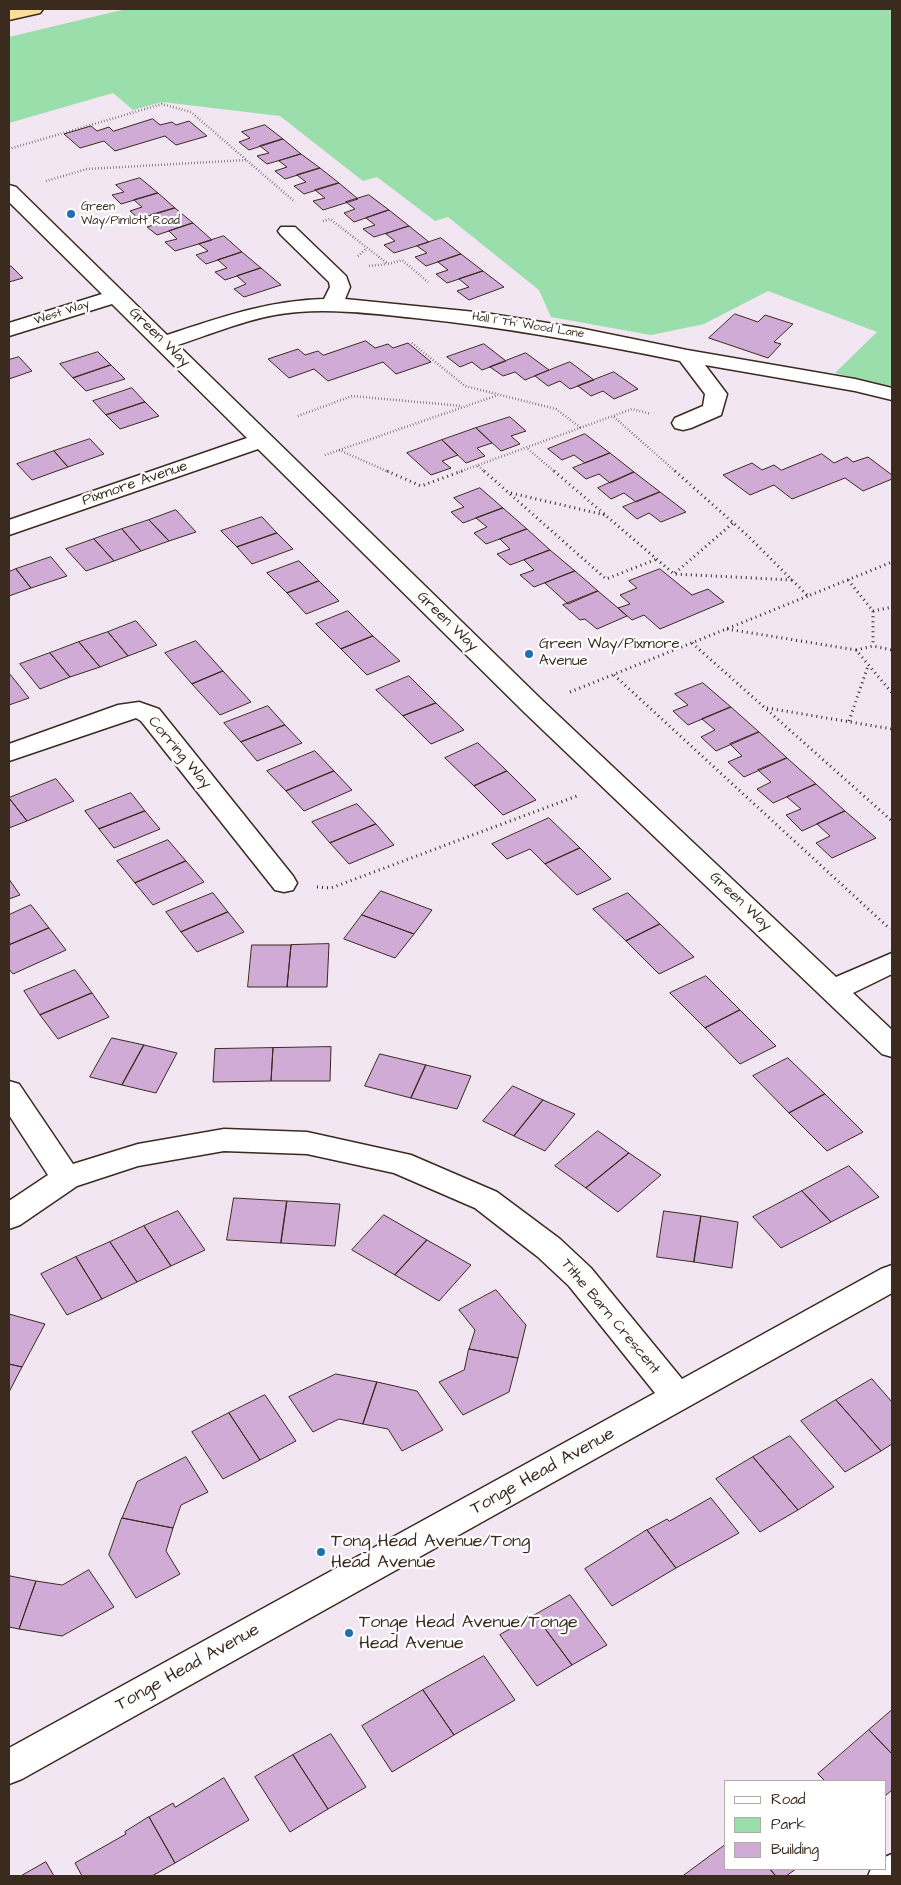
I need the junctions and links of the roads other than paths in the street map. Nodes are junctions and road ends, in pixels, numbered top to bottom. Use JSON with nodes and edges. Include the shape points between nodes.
{"nodes":[{"id":1,"x":34,"y":9,"type":"edge"},
{"id":2,"x":9,"y":15,"type":"edge"},
{"id":3,"x":9,"y":192,"type":"edge"},
{"id":4,"x":288,"y":231,"type":"dead end"},
{"id":5,"x":115,"y":296,"type":"junction"},
{"id":6,"x":332,"y":305,"type":"junction"},
{"id":7,"x":9,"y":330,"type":"edge"},
{"id":8,"x":164,"y":343,"type":"junction"},
{"id":9,"x":688,"y":356,"type":"junction"},
{"id":10,"x":892,"y":394,"type":"edge"},
{"id":11,"x":683,"y":423,"type":"road end"},
{"id":12,"x":262,"y":440,"type":"junction"},
{"id":13,"x":9,"y":528,"type":"edge"},
{"id":14,"x":9,"y":753,"type":"edge"},
{"id":15,"x":284,"y":883,"type":"road end"},
{"id":16,"x":892,"y":963,"type":"edge"},
{"id":17,"x":834,"y":990,"type":"junction"},
{"id":18,"x":892,"y":1047,"type":"edge"},
{"id":19,"x":9,"y":1092,"type":"edge"},
{"id":20,"x":66,"y":1178,"type":"junction"},
{"id":21,"x":9,"y":1216,"type":"edge"},
{"id":22,"x":892,"y":1278,"type":"edge"},
{"id":23,"x":678,"y":1398,"type":"junction"},
{"id":24,"x":9,"y":1767,"type":"edge"},
{"id":25,"x":892,"y":1872,"type":"edge"},
{"id":26,"x":887,"y":1876,"type":"edge"}],
"edges":[{"from":1,"to":2,"type":"highway"},
{"from":3,"to":5,"type":"street","name":"Green Way"},
{"from":4,"to":6,"type":"street","via":[[339,280],[340,288]]},
{"from":5,"to":7,"type":"street","name":"West Way"},
{"from":5,"to":8,"type":"street","name":"Green Way"},
{"from":6,"to":8,"type":"street","name":"Hall I' Th' Wood Lane","via":[[297,306],[253,313]]},
{"from":6,"to":9,"type":"street","name":"Hall I' Th' Wood Lane","via":[[485,319]]},
{"from":8,"to":12,"type":"street","name":"Green Way"},
{"from":9,"to":10,"type":"street","name":"Hall I' Th' Wood Lane"},
{"from":9,"to":11,"type":"street","via":[[716,394],[713,410]]},
{"from":12,"to":13,"type":"street","name":"Pixmore Avenue"},
{"from":12,"to":17,"type":"street","name":"Green Way","via":[[534,707]]},
{"from":14,"to":15,"type":"street","name":"Corring Way","via":[[127,711],[139,710],[150,715]]},
{"from":16,"to":17,"type":"street"},
{"from":17,"to":18,"type":"street","name":"Green Way"},
{"from":19,"to":20,"type":"street"},
{"from":20,"to":21,"type":"street","name":"Tithe Barn Crescent"},
{"from":20,"to":23,"type":"street","name":"Tithe Barn Crescent","via":[[138,1155],[224,1140],[307,1143],[400,1163],[486,1200],[549,1248],[580,1277]]},
{"from":22,"to":23,"type":"street","name":"Tonge Head Avenue"},
{"from":23,"to":24,"type":"street","name":"Tonge Head Avenue"},
{"from":25,"to":26,"type":"street"}]}
